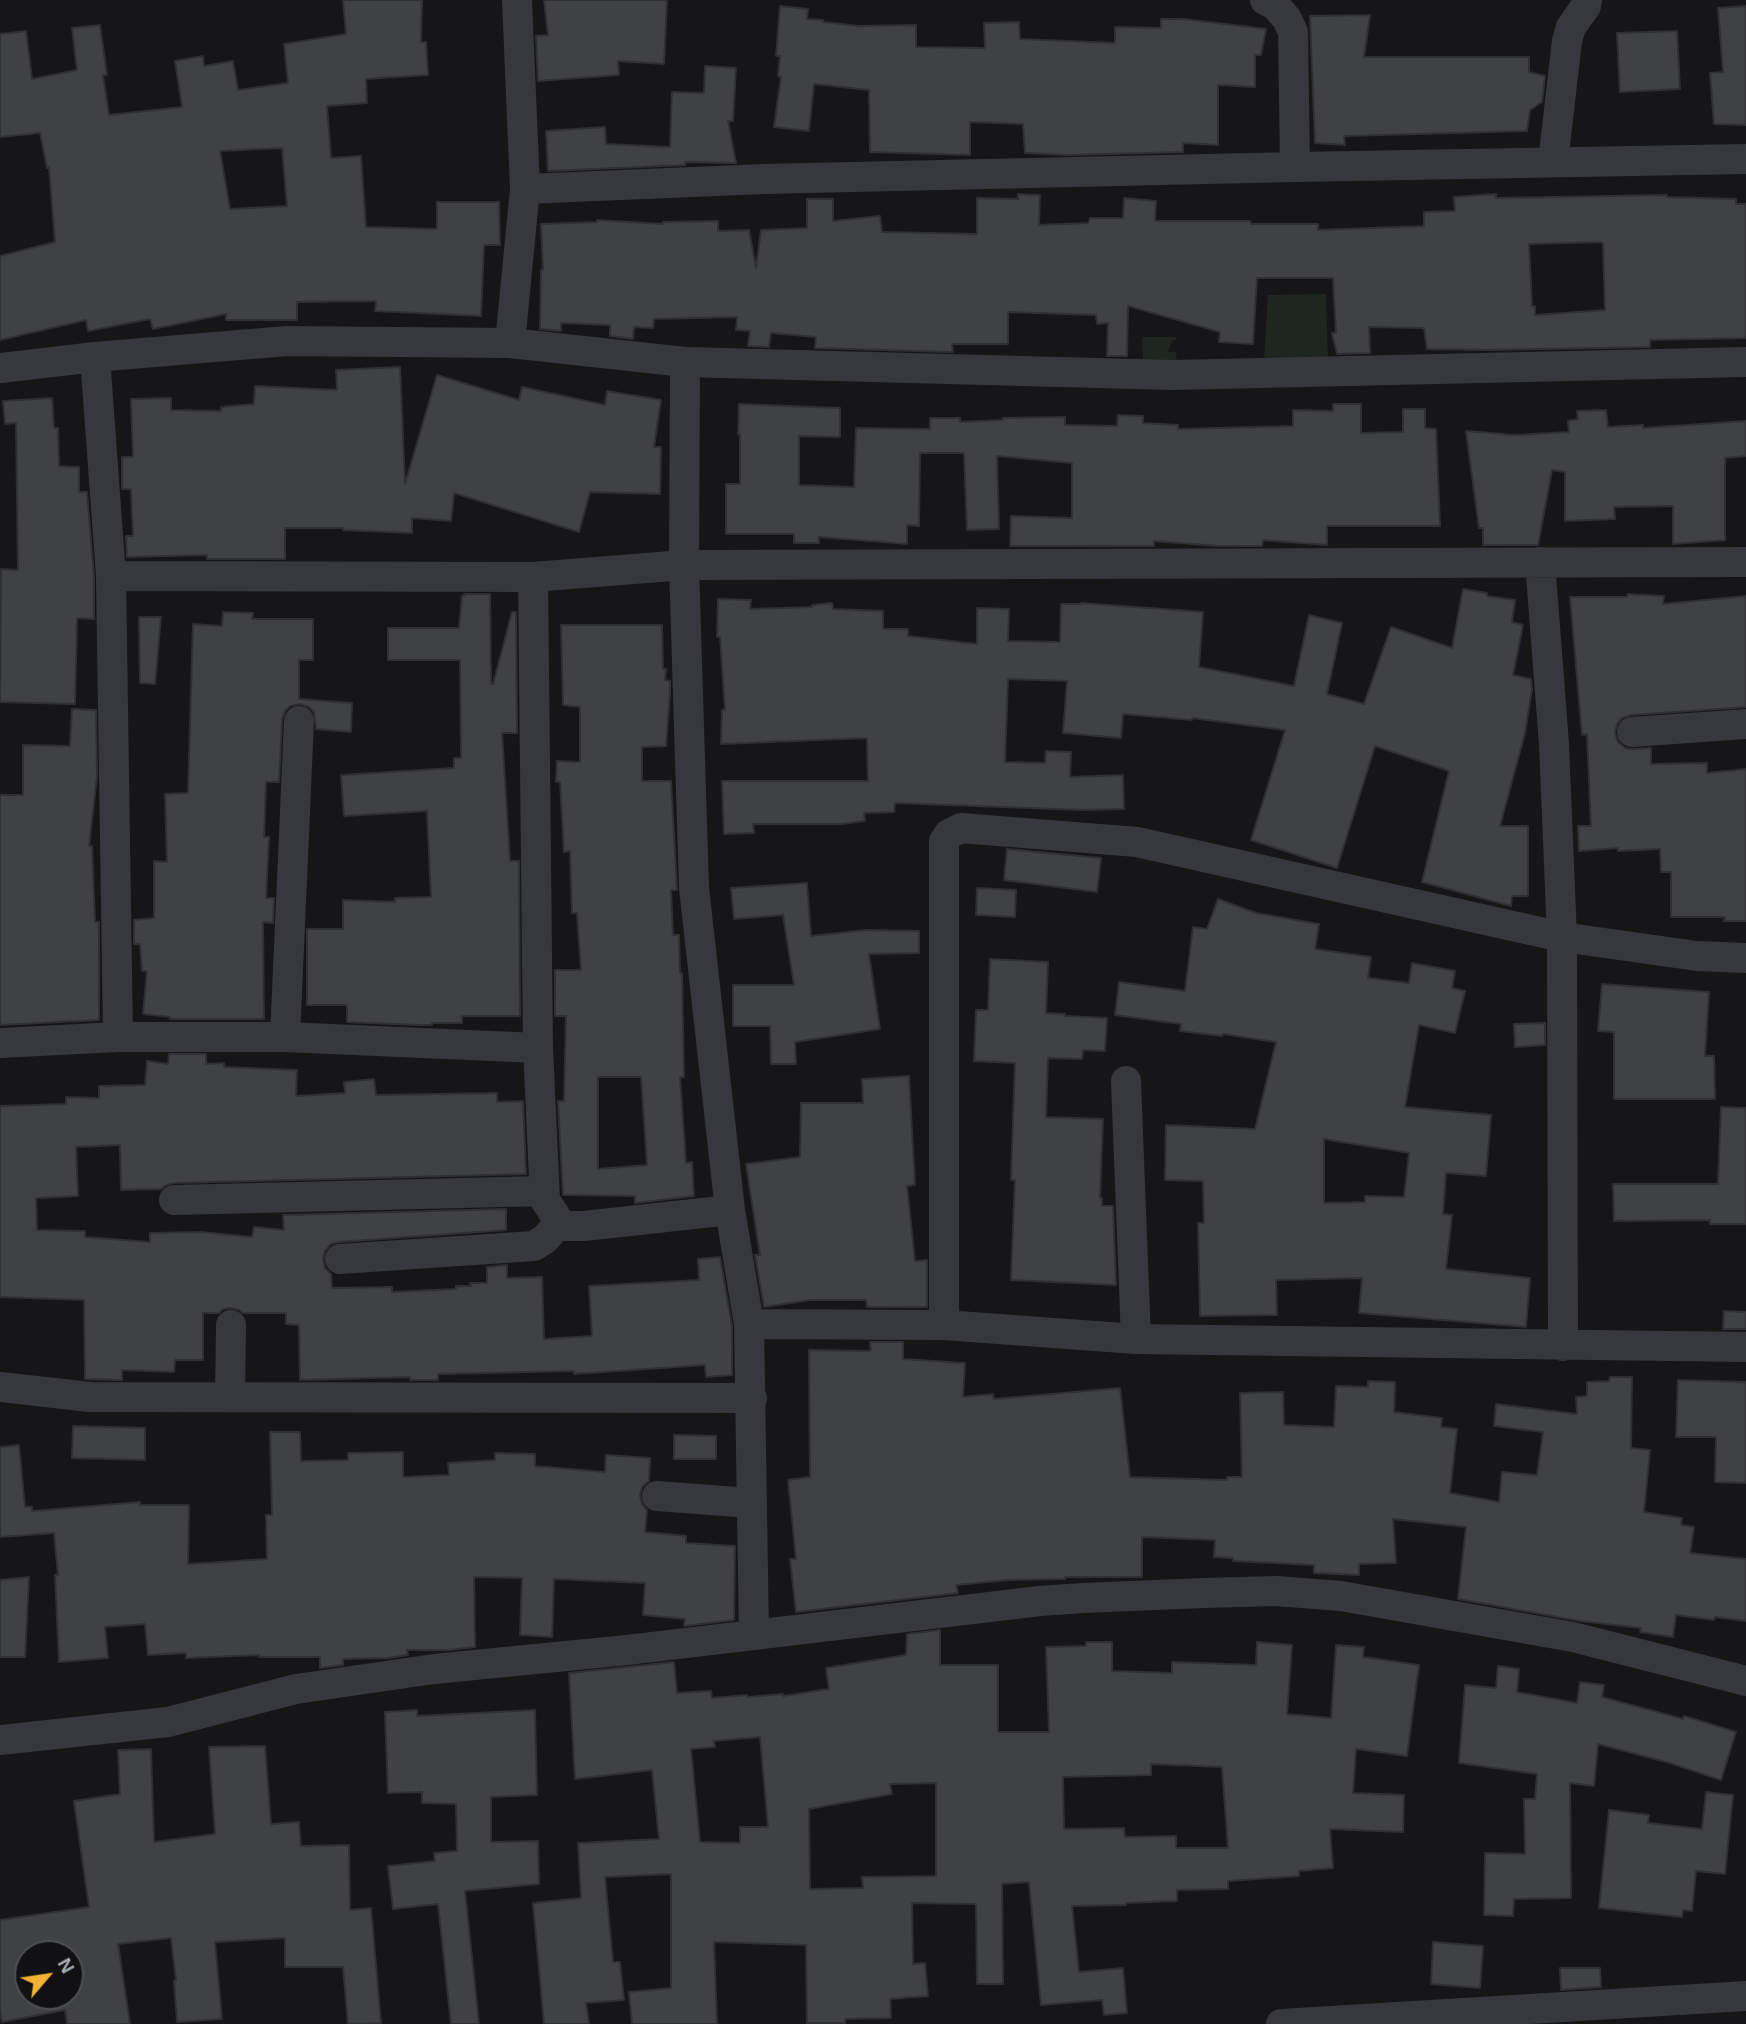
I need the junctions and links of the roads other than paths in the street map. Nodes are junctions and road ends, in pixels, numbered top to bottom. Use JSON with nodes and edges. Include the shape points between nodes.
{"nodes":[{"id":1,"x":517,"y":0,"type":"edge"},
{"id":2,"x":1265,"y":0,"type":"edge"},
{"id":3,"x":1587,"y":0,"type":"edge"},
{"id":4,"x":1746,"y":159,"type":"edge"},
{"id":5,"x":1553,"y":162,"type":"junction"},
{"id":6,"x":1295,"y":166,"type":"junction"},
{"id":7,"x":525,"y":189,"type":"junction"},
{"id":8,"x":510,"y":343,"type":"junction"},
{"id":9,"x":95,"y":357,"type":"junction"},
{"id":10,"x":685,"y":362,"type":"junction"},
{"id":11,"x":1746,"y":362,"type":"edge"},
{"id":12,"x":0,"y":368,"type":"edge"},
{"id":13,"x":1540,"y":562,"type":"junction"},
{"id":14,"x":1746,"y":562,"type":"edge"},
{"id":15,"x":684,"y":565,"type":"junction"},
{"id":16,"x":111,"y":576,"type":"junction"},
{"id":17,"x":533,"y":577,"type":"junction"},
{"id":18,"x":299,"y":721,"type":"dead end"},
{"id":19,"x":1746,"y":724,"type":"edge"},
{"id":20,"x":1632,"y":732,"type":"dead end"},
{"id":21,"x":1562,"y":937,"type":"junction"},
{"id":22,"x":1746,"y":958,"type":"edge"},
{"id":23,"x":117,"y":1037,"type":"junction"},
{"id":24,"x":285,"y":1037,"type":"junction"},
{"id":25,"x":0,"y":1043,"type":"edge"},
{"id":26,"x":538,"y":1048,"type":"junction"},
{"id":27,"x":1126,"y":1081,"type":"dead end"},
{"id":28,"x":544,"y":1191,"type":"junction"},
{"id":29,"x":174,"y":1200,"type":"dead end"},
{"id":30,"x":730,"y":1210,"type":"junction"},
{"id":31,"x":556,"y":1226,"type":"junction"},
{"id":32,"x":340,"y":1259,"type":"dead end"},
{"id":33,"x":749,"y":1324,"type":"junction"},
{"id":34,"x":231,"y":1325,"type":"dead end"},
{"id":35,"x":944,"y":1325,"type":"junction"},
{"id":36,"x":1136,"y":1339,"type":"junction"},
{"id":37,"x":1563,"y":1346,"type":"junction"},
{"id":38,"x":1746,"y":1347,"type":"edge"},
{"id":39,"x":0,"y":1387,"type":"edge"},
{"id":40,"x":230,"y":1397,"type":"junction"},
{"id":41,"x":752,"y":1398,"type":"junction"},
{"id":42,"x":657,"y":1496,"type":"dead end"},
{"id":43,"x":751,"y":1503,"type":"junction"},
{"id":44,"x":754,"y":1635,"type":"junction"},
{"id":45,"x":1746,"y":1681,"type":"edge"},
{"id":46,"x":0,"y":1740,"type":"edge"},
{"id":47,"x":1746,"y":1996,"type":"edge"},
{"id":48,"x":1281,"y":2024,"type":"edge"}],
"edges":[{"from":1,"to":7,"type":"street"},
{"from":2,"to":6,"type":"street","via":[[1275,5],[1293,32]]},
{"from":3,"to":5,"type":"street","via":[[1567,41]]},
{"from":4,"to":5,"type":"street"},
{"from":5,"to":6,"type":"street"},
{"from":6,"to":7,"type":"street"},
{"from":7,"to":8,"type":"street"},
{"from":8,"to":9,"type":"street","via":[[287,341]]},
{"from":8,"to":10,"type":"street"},
{"from":9,"to":12,"type":"street"},
{"from":9,"to":16,"type":"street"},
{"from":10,"to":11,"type":"street","via":[[1172,374]]},
{"from":10,"to":15,"type":"street"},
{"from":13,"to":14,"type":"street"},
{"from":13,"to":15,"type":"street"},
{"from":13,"to":21,"type":"street"},
{"from":15,"to":17,"type":"street"},
{"from":15,"to":30,"type":"street","via":[[694,888]]},
{"from":16,"to":17,"type":"street"},
{"from":16,"to":23,"type":"street"},
{"from":17,"to":26,"type":"street"},
{"from":18,"to":24,"type":"street"},
{"from":19,"to":20,"type":"street"},
{"from":21,"to":22,"type":"street","via":[[1697,956]]},
{"from":21,"to":35,"type":"street","via":[[1137,842],[961,828],[949,834],[944,841]]},
{"from":21,"to":37,"type":"street"},
{"from":23,"to":24,"type":"street"},
{"from":23,"to":25,"type":"street"},
{"from":24,"to":26,"type":"street"},
{"from":26,"to":28,"type":"street"},
{"from":27,"to":36,"type":"street"},
{"from":28,"to":29,"type":"street"},
{"from":28,"to":31,"type":"street"},
{"from":30,"to":31,"type":"street"},
{"from":30,"to":33,"type":"street"},
{"from":31,"to":32,"type":"street","via":[[534,1246]]},
{"from":33,"to":35,"type":"street"},
{"from":33,"to":41,"type":"street"},
{"from":34,"to":40,"type":"street"},
{"from":35,"to":36,"type":"street"},
{"from":36,"to":37,"type":"street"},
{"from":37,"to":38,"type":"street"},
{"from":39,"to":40,"type":"street","via":[[90,1397]]},
{"from":40,"to":41,"type":"street"},
{"from":41,"to":43,"type":"street"},
{"from":42,"to":43,"type":"street"},
{"from":43,"to":44,"type":"street"},
{"from":44,"to":45,"type":"street","via":[[1072,1599],[1276,1591],[1340,1596],[1573,1637]]},
{"from":44,"to":46,"type":"street","via":[[434,1669],[296,1689],[169,1722]]},
{"from":47,"to":48,"type":"street"}]}
